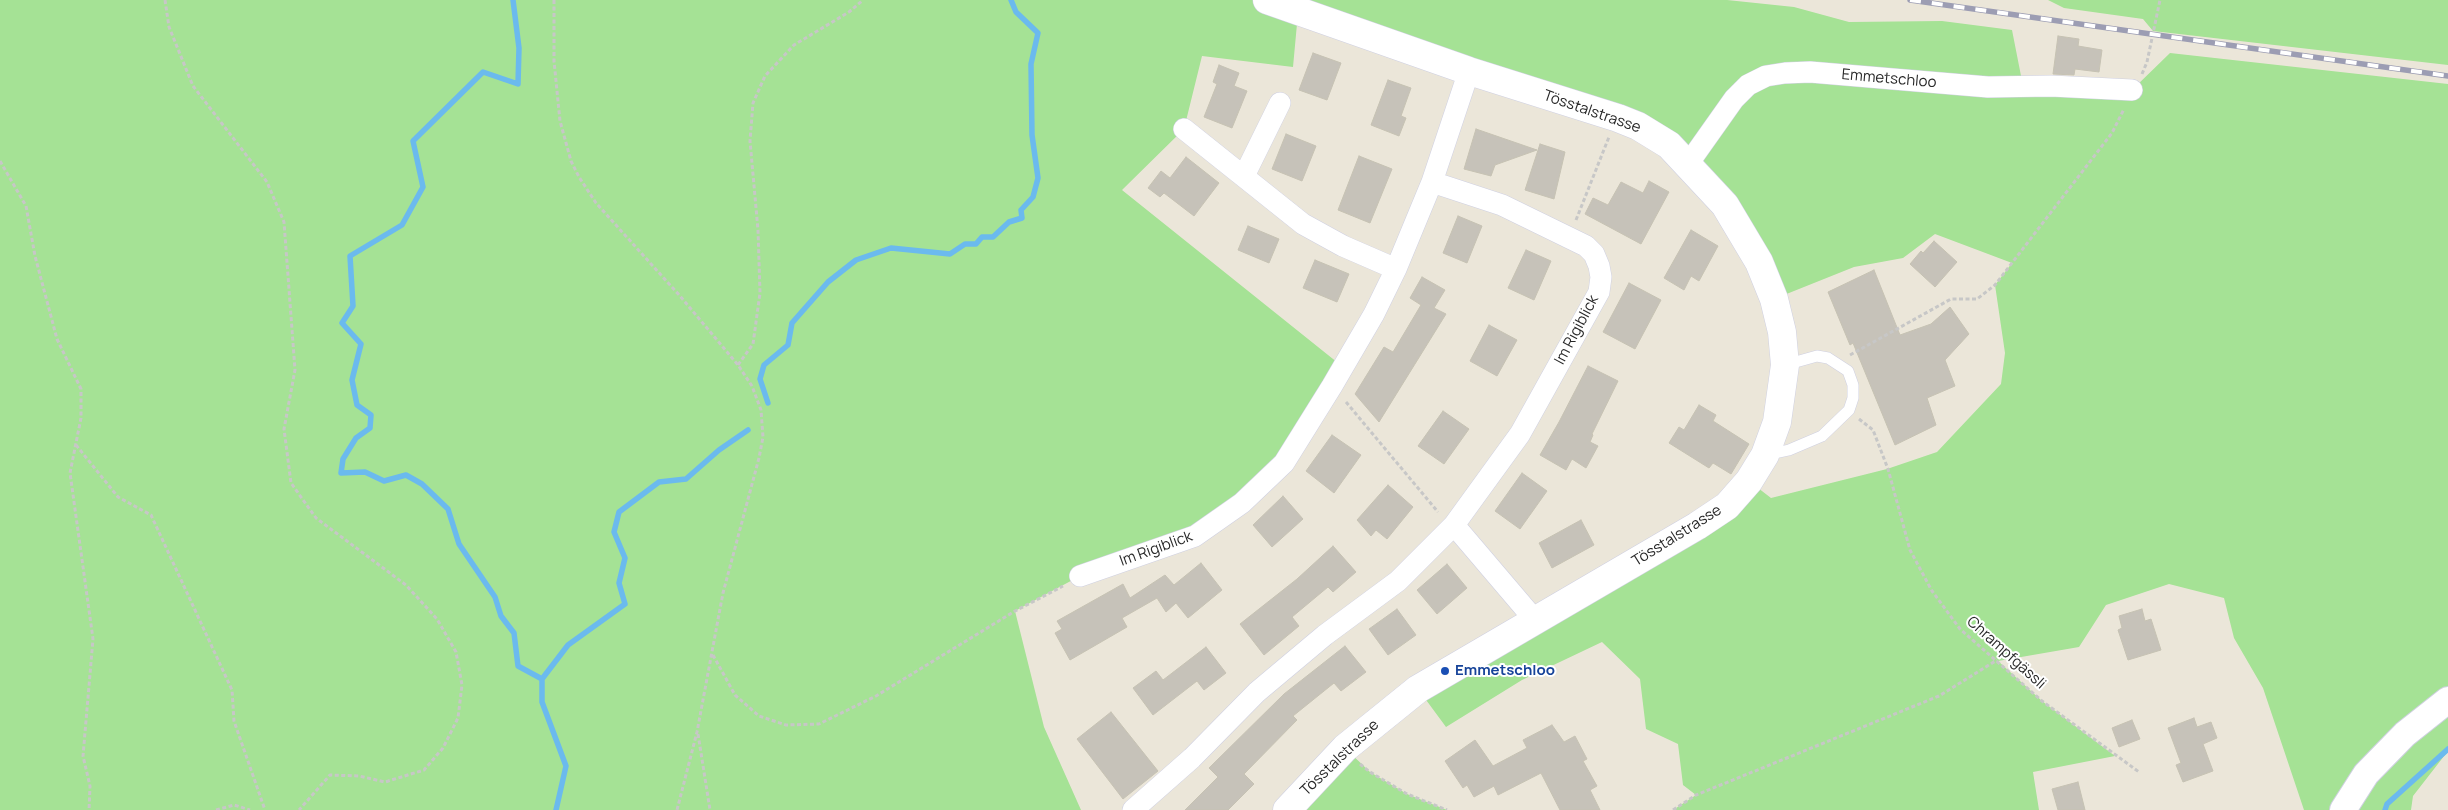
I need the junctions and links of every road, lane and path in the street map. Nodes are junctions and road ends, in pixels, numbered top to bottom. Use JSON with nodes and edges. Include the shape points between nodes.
{"nodes":[{"id":1,"x":165,"y":0,"type":"edge"},
{"id":2,"x":554,"y":0,"type":"edge"},
{"id":3,"x":863,"y":0,"type":"edge"},
{"id":4,"x":1266,"y":0,"type":"edge"},
{"id":5,"x":2160,"y":0,"type":"edge"},
{"id":6,"x":1469,"y":71,"type":"junction"},
{"id":7,"x":2132,"y":90,"type":"junction"},
{"id":8,"x":1280,"y":103,"type":"dead end"},
{"id":9,"x":1618,"y":118,"type":"junction"},
{"id":10,"x":1184,"y":129,"type":"dead end"},
{"id":11,"x":0,"y":161,"type":"edge"},
{"id":12,"x":1688,"y":164,"type":"junction"},
{"id":13,"x":1244,"y":176,"type":"junction"},
{"id":14,"x":1432,"y":182,"type":"junction"},
{"id":15,"x":1569,"y":236,"type":"junction"},
{"id":16,"x":1396,"y":269,"type":"junction"},
{"id":17,"x":1839,"y":364,"type":"junction"},
{"id":18,"x":738,"y":365,"type":"junction"},
{"id":19,"x":1785,"y":365,"type":"junction"},
{"id":20,"x":1332,"y":386,"type":"junction"},
{"id":21,"x":1849,"y":410,"type":"junction"},
{"id":22,"x":76,"y":445,"type":"junction"},
{"id":23,"x":1765,"y":455,"type":"junction"},
{"id":24,"x":1454,"y":525,"type":"junction"},
{"id":25,"x":1080,"y":576,"type":"joint"},
{"id":26,"x":1534,"y":619,"type":"junction"},
{"id":27,"x":713,"y":655,"type":"junction"},
{"id":28,"x":1997,"y":660,"type":"junction"},
{"id":29,"x":2448,"y":700,"type":"edge"},
{"id":30,"x":697,"y":732,"type":"junction"},
{"id":31,"x":1345,"y":748,"type":"junction"},
{"id":32,"x":2140,"y":772,"type":"dead end"},
{"id":33,"x":89,"y":810,"type":"edge"},
{"id":34,"x":216,"y":810,"type":"edge"},
{"id":35,"x":250,"y":810,"type":"edge"},
{"id":36,"x":265,"y":810,"type":"edge"},
{"id":37,"x":299,"y":810,"type":"edge"},
{"id":38,"x":677,"y":810,"type":"edge"},
{"id":39,"x":710,"y":810,"type":"edge"},
{"id":40,"x":1133,"y":810,"type":"edge"},
{"id":41,"x":1287,"y":810,"type":"edge"},
{"id":42,"x":1447,"y":810,"type":"edge"},
{"id":43,"x":1673,"y":810,"type":"edge"},
{"id":44,"x":2343,"y":810,"type":"edge"}],
"edges":[{"from":1,"to":37,"type":"path","via":[[169,27],[193,86],[267,182],[284,222],[295,370],[284,429],[291,483],[316,518],[406,585],[437,619],[456,652],[462,685],[458,718],[443,748],[424,770],[385,782],[359,776],[330,775]]},
{"from":2,"to":18,"type":"path","via":[[554,62],[560,121],[579,177],[596,203]]},
{"from":3,"to":18,"type":"path","via":[[794,45],[765,76],[753,103],[750,141],[760,293],[753,344]]},
{"from":4,"to":6,"type":"main road","name":"Tösstalstrasse"},
{"from":5,"to":7,"type":"path","via":[[2147,62]]},
{"from":6,"to":9,"type":"main road","name":"Tösstalstrasse"},
{"from":6,"to":14,"type":"street","name":"Im Rigiblick"},
{"from":7,"to":12,"type":"street","name":"Emmetschloo","via":[[1988,87],[1785,72],[1766,76],[1748,85],[1734,99]]},
{"from":7,"to":17,"type":"path","via":[[2112,133],[1995,285],[1977,300],[1951,299],[1855,351]]},
{"from":8,"to":13,"type":"street"},
{"from":9,"to":12,"type":"main road","name":"Tösstalstrasse","via":[[1669,145]]},
{"from":9,"to":15,"type":"path"},
{"from":10,"to":13,"type":"street"},
{"from":11,"to":22,"type":"path","via":[[26,206],[35,256],[58,339],[81,389],[81,418]]},
{"from":12,"to":19,"type":"main road","name":"Tösstalstrasse","via":[[1725,205],[1759,262],[1774,299]]},
{"from":13,"to":16,"type":"street","via":[[1303,224]]},
{"from":14,"to":15,"type":"street","name":"Im Rigiblick","via":[[1502,205]]},
{"from":14,"to":16,"type":"street","name":"Im Rigiblick"},
{"from":15,"to":24,"type":"street","name":"Im Rigiblick","via":[[1594,254],[1601,277],[1599,292],[1520,434]]},
{"from":16,"to":20,"type":"street","name":"Im Rigiblick"},
{"from":17,"to":19,"type":"lane","via":[[1817,356]]},
{"from":17,"to":21,"type":"lane","via":[[1848,371],[1853,385]]},
{"from":18,"to":27,"type":"path","via":[[757,398],[763,437],[724,593]]},
{"from":19,"to":23,"type":"main road","name":"Tösstalstrasse","via":[[1777,422]]},
{"from":20,"to":24,"type":"path","via":[[1443,518]]},
{"from":20,"to":25,"type":"street","name":"Im Rigiblick","via":[[1284,463],[1242,503],[1195,536]]},
{"from":21,"to":23,"type":"lane","via":[[1822,436],[1789,450]]},
{"from":21,"to":28,"type":"path","name":"Chrampfgässli","via":[[1874,430],[1910,550],[1932,591],[1960,629]]},
{"from":22,"to":33,"type":"path","via":[[70,473],[93,639],[83,756],[90,786]]},
{"from":22,"to":36,"type":"path","via":[[118,497],[151,515],[232,690],[234,720]]},
{"from":23,"to":26,"type":"main road","name":"Tösstalstrasse","via":[[1749,481],[1727,506]]},
{"from":24,"to":26,"type":"street"},
{"from":24,"to":40,"type":"street","name":"Im Rigiblick","via":[[1398,581],[1325,635],[1257,692],[1192,758]]},
{"from":25,"to":27,"type":"path","via":[[1015,611],[876,696],[819,724],[786,725],[759,716],[735,695]]},
{"from":26,"to":31,"type":"main road","name":"Tösstalstrasse","via":[[1418,689]]},
{"from":27,"to":30,"type":"path"},
{"from":28,"to":32,"type":"path","name":"Chrampfgässli","via":[[2042,701]]},
{"from":28,"to":43,"type":"path","via":[[1939,696],[1696,795]]},
{"from":29,"to":44,"type":"street","via":[[2405,734],[2366,774]]},
{"from":30,"to":38,"type":"path"},
{"from":30,"to":39,"type":"path"},
{"from":31,"to":41,"type":"main road","name":"Tösstalstrasse"},
{"from":31,"to":42,"type":"path","via":[[1370,772],[1407,794]]},
{"from":34,"to":35,"type":"path","via":[[234,805]]}]}
